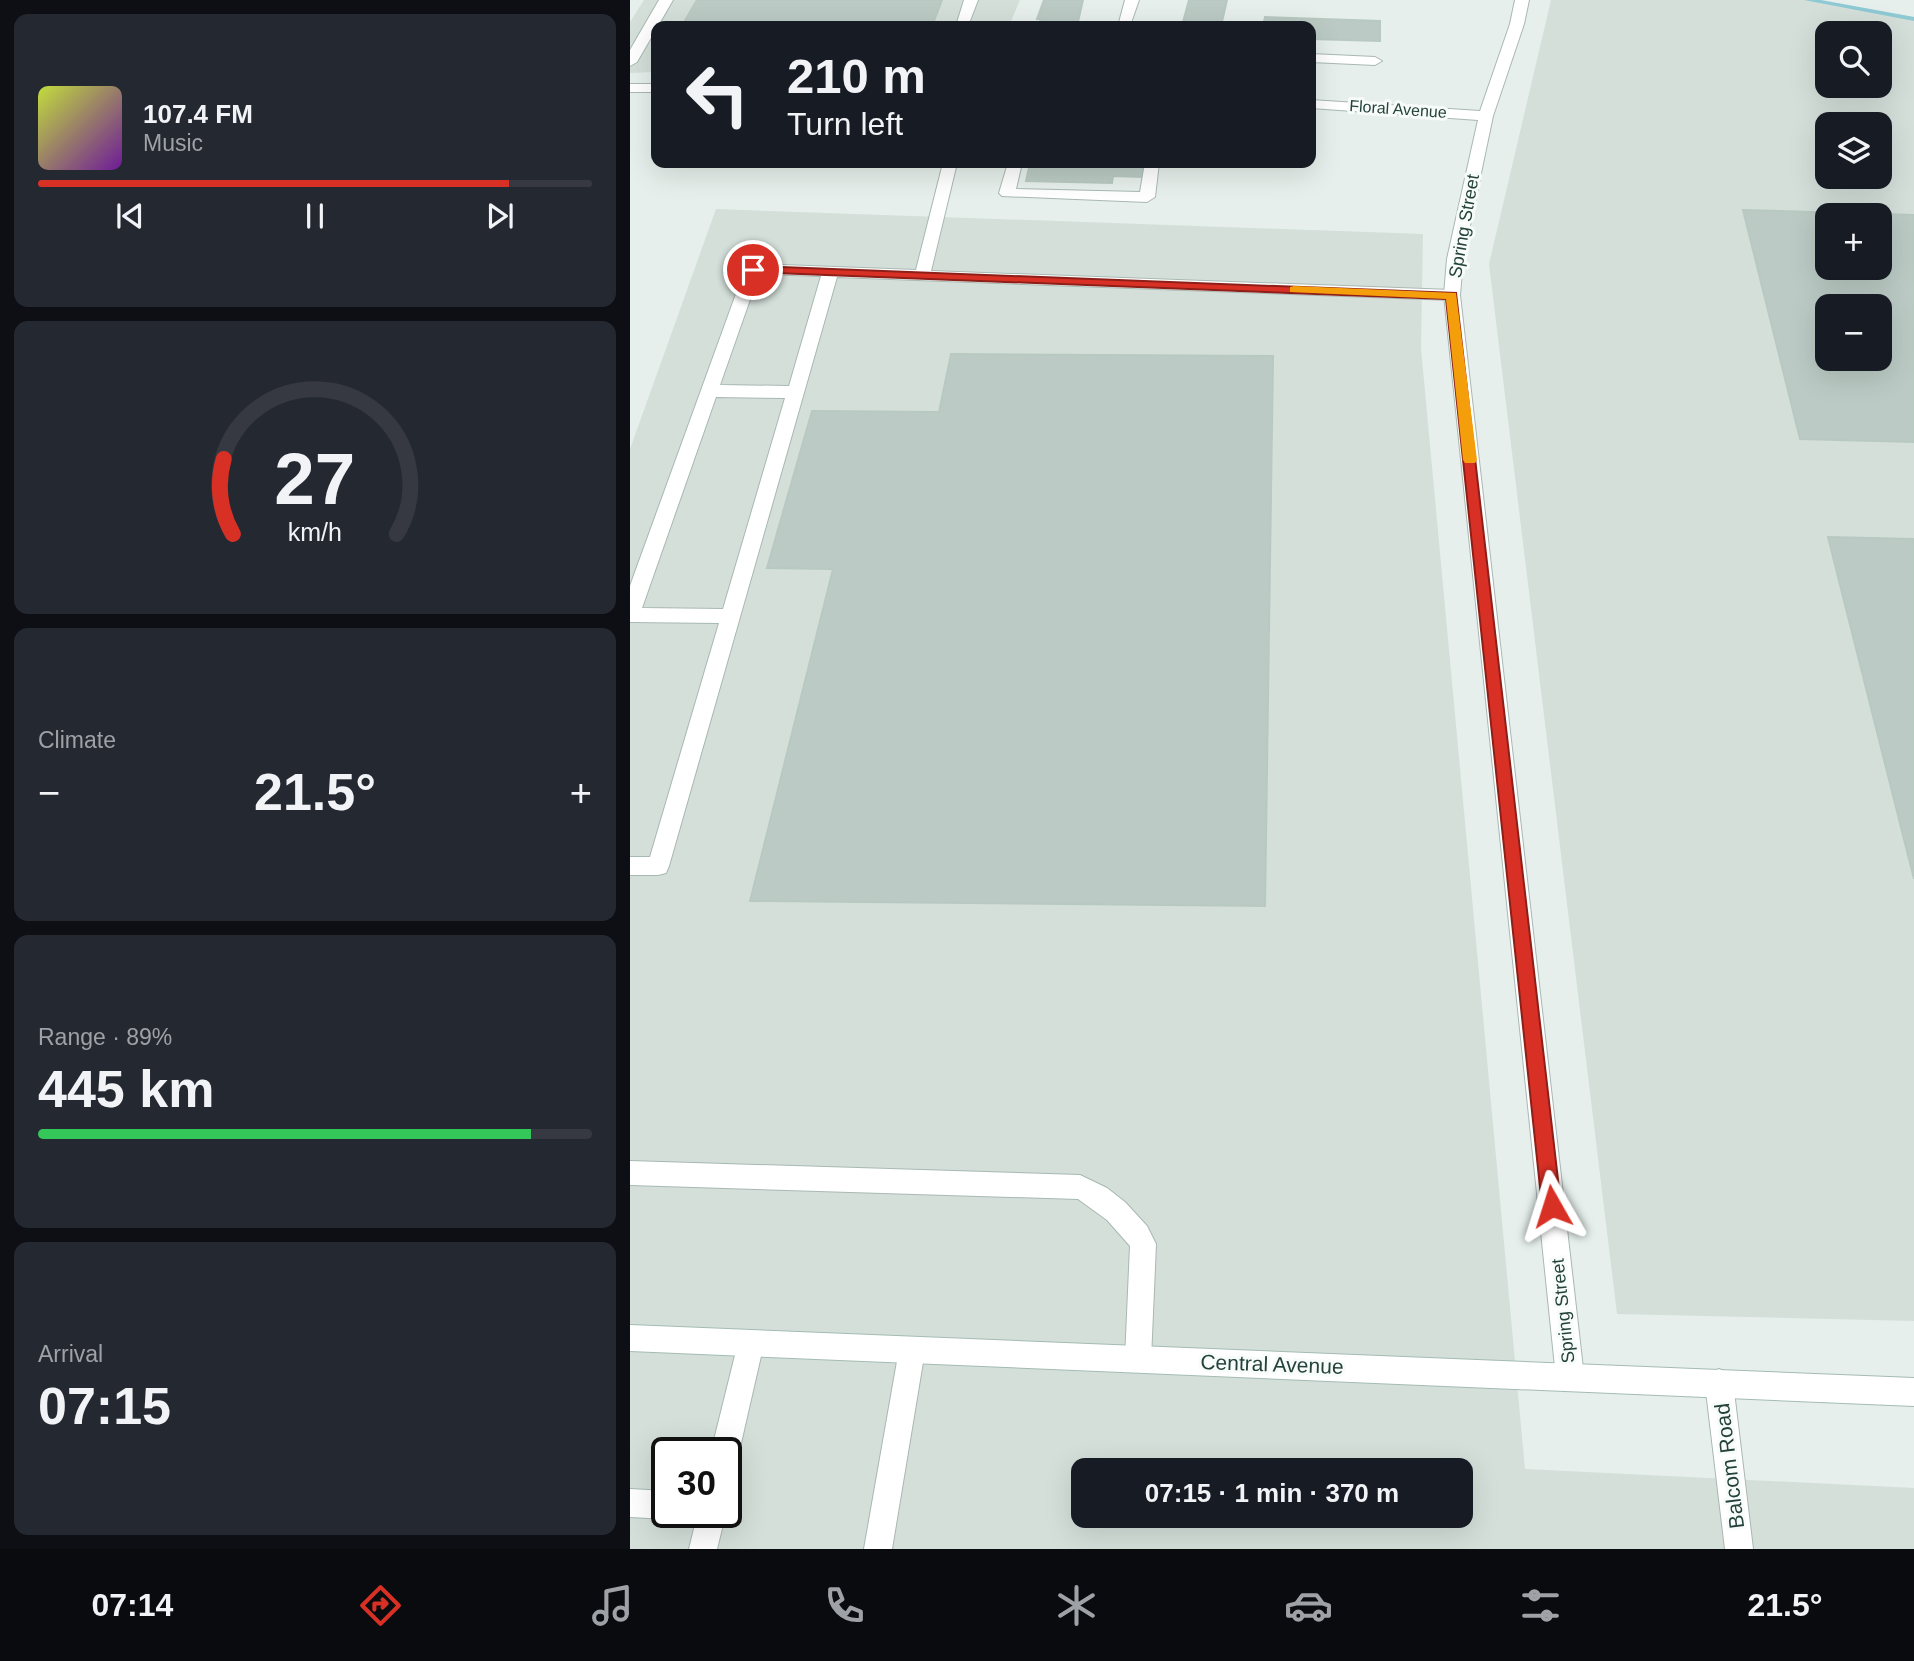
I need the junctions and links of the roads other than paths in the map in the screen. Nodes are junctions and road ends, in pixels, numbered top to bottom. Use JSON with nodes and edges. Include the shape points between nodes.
{"nodes":[{"id":1,"x":666,"y":0,"type":"edge"},
{"id":2,"x":971,"y":0,"type":"edge"},
{"id":3,"x":1132,"y":0,"type":"edge"},
{"id":4,"x":1522,"y":0,"type":"edge"},
{"id":5,"x":654,"y":21,"type":"edge"},
{"id":6,"x":964,"y":21,"type":"edge"},
{"id":7,"x":1126,"y":21,"type":"edge"},
{"id":8,"x":651,"y":26,"type":"edge"},
{"id":9,"x":1316,"y":58,"type":"edge"},
{"id":10,"x":1375,"y":61,"type":"dead end"},
{"id":11,"x":630,"y":62,"type":"edge"},
{"id":12,"x":630,"y":88,"type":"edge"},
{"id":13,"x":651,"y":88,"type":"edge"},
{"id":14,"x":1316,"y":104,"type":"edge"},
{"id":15,"x":1486,"y":116,"type":"junction"},
{"id":16,"x":949,"y":168,"type":"edge"},
{"id":17,"x":1014,"y":168,"type":"edge"},
{"id":18,"x":1151,"y":168,"type":"edge"},
{"id":19,"x":830,"y":273,"type":"junction"},
{"id":20,"x":922,"y":276,"type":"junction"},
{"id":21,"x":1452,"y":295,"type":"junction"},
{"id":22,"x":709,"y":391,"type":"junction"},
{"id":23,"x":796,"y":392,"type":"junction"},
{"id":24,"x":630,"y":614,"type":"edge"},
{"id":25,"x":730,"y":616,"type":"junction"},
{"id":26,"x":630,"y":866,"type":"edge"},
{"id":27,"x":630,"y":1173,"type":"edge"},
{"id":28,"x":630,"y":1338,"type":"edge"},
{"id":29,"x":751,"y":1343,"type":"junction"},
{"id":30,"x":912,"y":1350,"type":"junction"},
{"id":31,"x":1138,"y":1359,"type":"junction"},
{"id":32,"x":1570,"y":1377,"type":"junction"},
{"id":33,"x":1719,"y":1383,"type":"junction"},
{"id":34,"x":1914,"y":1392,"type":"edge"},
{"id":35,"x":729,"y":1437,"type":"edge"},
{"id":36,"x":630,"y":1503,"type":"edge"},
{"id":37,"x":651,"y":1504,"type":"edge"},
{"id":38,"x":708,"y":1528,"type":"edge"},
{"id":39,"x":703,"y":1549,"type":"edge"},
{"id":40,"x":878,"y":1549,"type":"edge"},
{"id":41,"x":1739,"y":1549,"type":"edge"}],
"edges":[{"from":1,"to":5,"type":"street"},
{"from":2,"to":6,"type":"street"},
{"from":3,"to":7,"type":"street"},
{"from":4,"to":15,"type":"street","name":"Spring Street"},
{"from":8,"to":11,"type":"street"},
{"from":9,"to":10,"type":"street"},
{"from":12,"to":13,"type":"street"},
{"from":14,"to":15,"type":"street","name":"Floral Avenue"},
{"from":15,"to":21,"type":"street","name":"Spring Street","via":[[1455,259]]},
{"from":16,"to":20,"type":"street"},
{"from":17,"to":18,"type":"street","via":[[1007,193],[1147,197]]},
{"from":19,"to":20,"type":"street"},
{"from":19,"to":22,"type":"street","via":[[753,270]]},
{"from":19,"to":23,"type":"street"},
{"from":20,"to":21,"type":"street"},
{"from":21,"to":32,"type":"street","name":"Spring Street"},
{"from":22,"to":23,"type":"street"},
{"from":22,"to":24,"type":"street"},
{"from":23,"to":25,"type":"street"},
{"from":24,"to":25,"type":"street"},
{"from":25,"to":26,"type":"street","via":[[658,866]]},
{"from":27,"to":31,"type":"street","via":[[1080,1187],[1136,1230],[1143,1244]]},
{"from":28,"to":29,"type":"street","name":"Central Avenue"},
{"from":29,"to":30,"type":"street","name":"Central Avenue"},
{"from":29,"to":35,"type":"street"},
{"from":30,"to":31,"type":"street","name":"Central Avenue"},
{"from":30,"to":40,"type":"street"},
{"from":31,"to":32,"type":"street","name":"Central Avenue"},
{"from":32,"to":33,"type":"street","name":"Central Avenue"},
{"from":33,"to":34,"type":"street","name":"Central Avenue"},
{"from":33,"to":41,"type":"street","name":"Balcom Road"},
{"from":36,"to":37,"type":"street"},
{"from":38,"to":39,"type":"street"}]}
